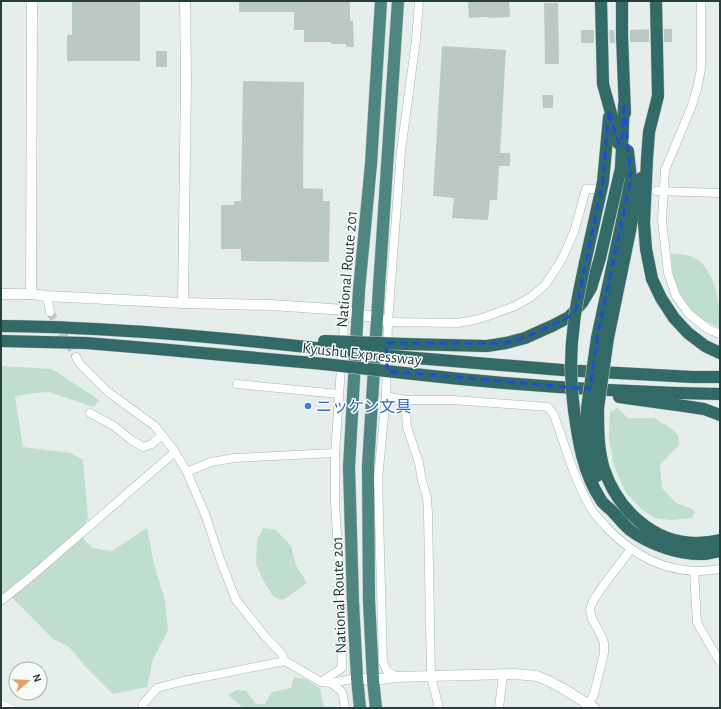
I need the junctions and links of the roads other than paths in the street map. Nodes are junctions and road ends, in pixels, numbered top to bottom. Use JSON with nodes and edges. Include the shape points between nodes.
{"nodes":[{"id":1,"x":32,"y":1,"type":"edge"},
{"id":2,"x":185,"y":1,"type":"edge"},
{"id":3,"x":381,"y":1,"type":"edge"},
{"id":4,"x":398,"y":1,"type":"edge"},
{"id":5,"x":419,"y":1,"type":"edge"},
{"id":6,"x":601,"y":1,"type":"edge"},
{"id":7,"x":622,"y":1,"type":"edge"},
{"id":8,"x":656,"y":1,"type":"edge"},
{"id":9,"x":701,"y":1,"type":"edge"},
{"id":10,"x":624,"y":105,"type":"junction"},
{"id":11,"x":609,"y":110,"type":"junction"},
{"id":12,"x":647,"y":159,"type":"junction"},
{"id":13,"x":621,"y":168,"type":"junction"},
{"id":14,"x":594,"y":188,"type":"dead end"},
{"id":15,"x":659,"y":192,"type":"junction"},
{"id":16,"x":720,"y":193,"type":"edge"},
{"id":17,"x":1,"y":294,"type":"edge"},
{"id":18,"x":31,"y":294,"type":"junction"},
{"id":19,"x":46,"y":296,"type":"junction"},
{"id":20,"x":183,"y":303,"type":"junction"},
{"id":21,"x":345,"y":310,"type":"junction"},
{"id":22,"x":50,"y":312,"type":"tunnel mouth"},
{"id":23,"x":358,"y":315,"type":"junction"},
{"id":24,"x":382,"y":319,"type":"junction"},
{"id":25,"x":1,"y":326,"type":"edge"},
{"id":26,"x":720,"y":334,"type":"edge"},
{"id":27,"x":603,"y":338,"type":"junction"},
{"id":28,"x":1,"y":341,"type":"edge"},
{"id":29,"x":324,"y":345,"type":"junction"},
{"id":30,"x":720,"y":353,"type":"edge"},
{"id":31,"x":76,"y":357,"type":"tunnel mouth"},
{"id":32,"x":720,"y":377,"type":"edge"},
{"id":33,"x":237,"y":384,"type":"dead end"},
{"id":34,"x":537,"y":386,"type":"junction"},
{"id":35,"x":339,"y":394,"type":"junction"},
{"id":36,"x":720,"y":394,"type":"edge"},
{"id":37,"x":386,"y":396,"type":"junction"},
{"id":38,"x":405,"y":400,"type":"junction"},
{"id":39,"x":592,"y":408,"type":"junction"},
{"id":40,"x":90,"y":413,"type":"dead end"},
{"id":41,"x":720,"y":415,"type":"edge"},
{"id":42,"x":162,"y":435,"type":"junction"},
{"id":43,"x":175,"y":452,"type":"junction"},
{"id":44,"x":335,"y":453,"type":"junction"},
{"id":45,"x":187,"y":472,"type":"junction"},
{"id":46,"x":612,"y":510,"type":"junction"},
{"id":47,"x":720,"y":540,"type":"edge"},
{"id":48,"x":631,"y":549,"type":"junction"},
{"id":49,"x":720,"y":551,"type":"edge"},
{"id":50,"x":720,"y":569,"type":"edge"},
{"id":51,"x":694,"y":572,"type":"junction"},
{"id":52,"x":1,"y":601,"type":"edge"},
{"id":53,"x":285,"y":661,"type":"junction"},
{"id":54,"x":720,"y":662,"type":"edge"},
{"id":55,"x":503,"y":674,"type":"junction"},
{"id":56,"x":431,"y":676,"type":"junction"},
{"id":57,"x":397,"y":677,"type":"junction"},
{"id":58,"x":357,"y":678,"type":"junction"},
{"id":59,"x":373,"y":680,"type":"junction"},
{"id":60,"x":320,"y":682,"type":"junction"},
{"id":61,"x":331,"y":683,"type":"junction"},
{"id":62,"x":1,"y":704,"type":"edge"},
{"id":63,"x":591,"y":707,"type":"edge"},
{"id":64,"x":10,"y":708,"type":"edge"},
{"id":65,"x":142,"y":708,"type":"edge"},
{"id":66,"x":345,"y":708,"type":"edge"},
{"id":67,"x":360,"y":708,"type":"edge"},
{"id":68,"x":376,"y":708,"type":"edge"},
{"id":69,"x":439,"y":708,"type":"edge"},
{"id":70,"x":499,"y":708,"type":"edge"}],
"edges":[{"from":1,"to":18,"type":"street"},
{"from":2,"to":20,"type":"street"},
{"from":3,"to":23,"type":"highway","name":"National Route 201"},
{"from":4,"to":24,"type":"highway","name":"National Route 201"},
{"from":5,"to":24,"type":"street"},
{"from":6,"to":11,"type":"highway","via":[[603,84]]},
{"from":7,"to":10,"type":"highway"},
{"from":8,"to":12,"type":"highway","via":[[658,96],[649,132]]},
{"from":9,"to":15,"type":"street","via":[[700,76],[691,108],[665,170]]},
{"from":10,"to":13,"type":"highway"},
{"from":10,"to":27,"type":"highway","via":[[631,179]]},
{"from":11,"to":13,"type":"highway","via":[[617,135]]},
{"from":11,"to":46,"type":"highway","bridge":true,"via":[[603,182],[584,263],[574,322],[571,389],[584,463],[601,501]]},
{"from":12,"to":27,"type":"highway","via":[[637,191]]},
{"from":12,"to":30,"type":"highway","via":[[644,223],[652,279],[674,318],[705,346]]},
{"from":13,"to":29,"type":"highway","bridge":true,"via":[[600,258],[590,288],[582,303],[568,317],[525,338],[487,346]]},
{"from":14,"to":24,"type":"street","via":[[586,188],[574,232],[561,261],[545,285],[531,297],[488,316],[457,323]]},
{"from":15,"to":16,"type":"street"},
{"from":15,"to":26,"type":"street","via":[[668,273],[676,296],[689,314],[708,329]]},
{"from":17,"to":18,"type":"street"},
{"from":18,"to":19,"type":"street"},
{"from":19,"to":20,"type":"street"},
{"from":19,"to":22,"type":"street"},
{"from":20,"to":21,"type":"street"},
{"from":21,"to":23,"type":"street"},
{"from":21,"to":35,"type":"street"},
{"from":23,"to":24,"type":"street"},
{"from":23,"to":58,"type":"highway","name":"National Route 201","via":[[349,467]]},
{"from":24,"to":37,"type":"street"},
{"from":24,"to":59,"type":"highway","name":"National Route 201","via":[[368,466],[369,600]]},
{"from":25,"to":29,"type":"highway","name":"Kyushu Expressway","via":[[86,328]]},
{"from":27,"to":39,"type":"highway","bridge":true},
{"from":28,"to":34,"type":"highway","name":"Kyushu Expressway","bridge":true,"via":[[86,343],[158,349]]},
{"from":29,"to":32,"type":"highway","name":"Kyushu Expressway","bridge":true,"via":[[404,357],[562,370]]},
{"from":31,"to":42,"type":"street","via":[[108,392],[155,426]]},
{"from":33,"to":35,"type":"street"},
{"from":34,"to":36,"type":"highway","name":"Kyushu Expressway"},
{"from":34,"to":41,"type":"highway","via":[[704,409]]},
{"from":35,"to":44,"type":"street"},
{"from":37,"to":38,"type":"street"},
{"from":37,"to":57,"type":"street","via":[[378,479],[383,662],[387,671]]},
{"from":38,"to":48,"type":"street","via":[[453,400],[548,407],[554,415],[579,485],[591,508],[616,537]]},
{"from":38,"to":56,"type":"street","via":[[407,428],[419,462],[427,497]]},
{"from":39,"to":46,"type":"highway","via":[[587,435],[595,473]]},
{"from":39,"to":47,"type":"highway","via":[[604,468],[612,489],[627,510],[640,523],[665,537],[695,543]]},
{"from":40,"to":42,"type":"street","via":[[114,426],[143,447],[152,444]]},
{"from":42,"to":43,"type":"street"},
{"from":43,"to":45,"type":"street"},
{"from":43,"to":52,"type":"street"},
{"from":44,"to":45,"type":"street","via":[[234,458],[211,462]]},
{"from":44,"to":60,"type":"street","via":[[342,668]]},
{"from":45,"to":53,"type":"street","via":[[236,600],[282,654]]},
{"from":46,"to":49,"type":"highway","via":[[631,530],[662,546],[681,552],[706,554]]},
{"from":48,"to":51,"type":"street","via":[[650,561]]},
{"from":48,"to":63,"type":"street","via":[[603,586],[590,610],[604,643]]},
{"from":50,"to":51,"type":"street"},
{"from":51,"to":54,"type":"street","via":[[698,622]]},
{"from":53,"to":60,"type":"street"},
{"from":53,"to":65,"type":"street","via":[[184,680],[157,688]]},
{"from":55,"to":56,"type":"street"},
{"from":55,"to":63,"type":"street","via":[[537,676]]},
{"from":55,"to":70,"type":"street"},
{"from":56,"to":57,"type":"street"},
{"from":56,"to":69,"type":"street"},
{"from":57,"to":59,"type":"street"},
{"from":58,"to":59,"type":"street"},
{"from":58,"to":61,"type":"street"},
{"from":58,"to":67,"type":"highway","name":"National Route 201"},
{"from":59,"to":68,"type":"highway","name":"National Route 201"},
{"from":60,"to":61,"type":"street"},
{"from":61,"to":66,"type":"street","via":[[341,691]]},
{"from":62,"to":64,"type":"street"}]}
